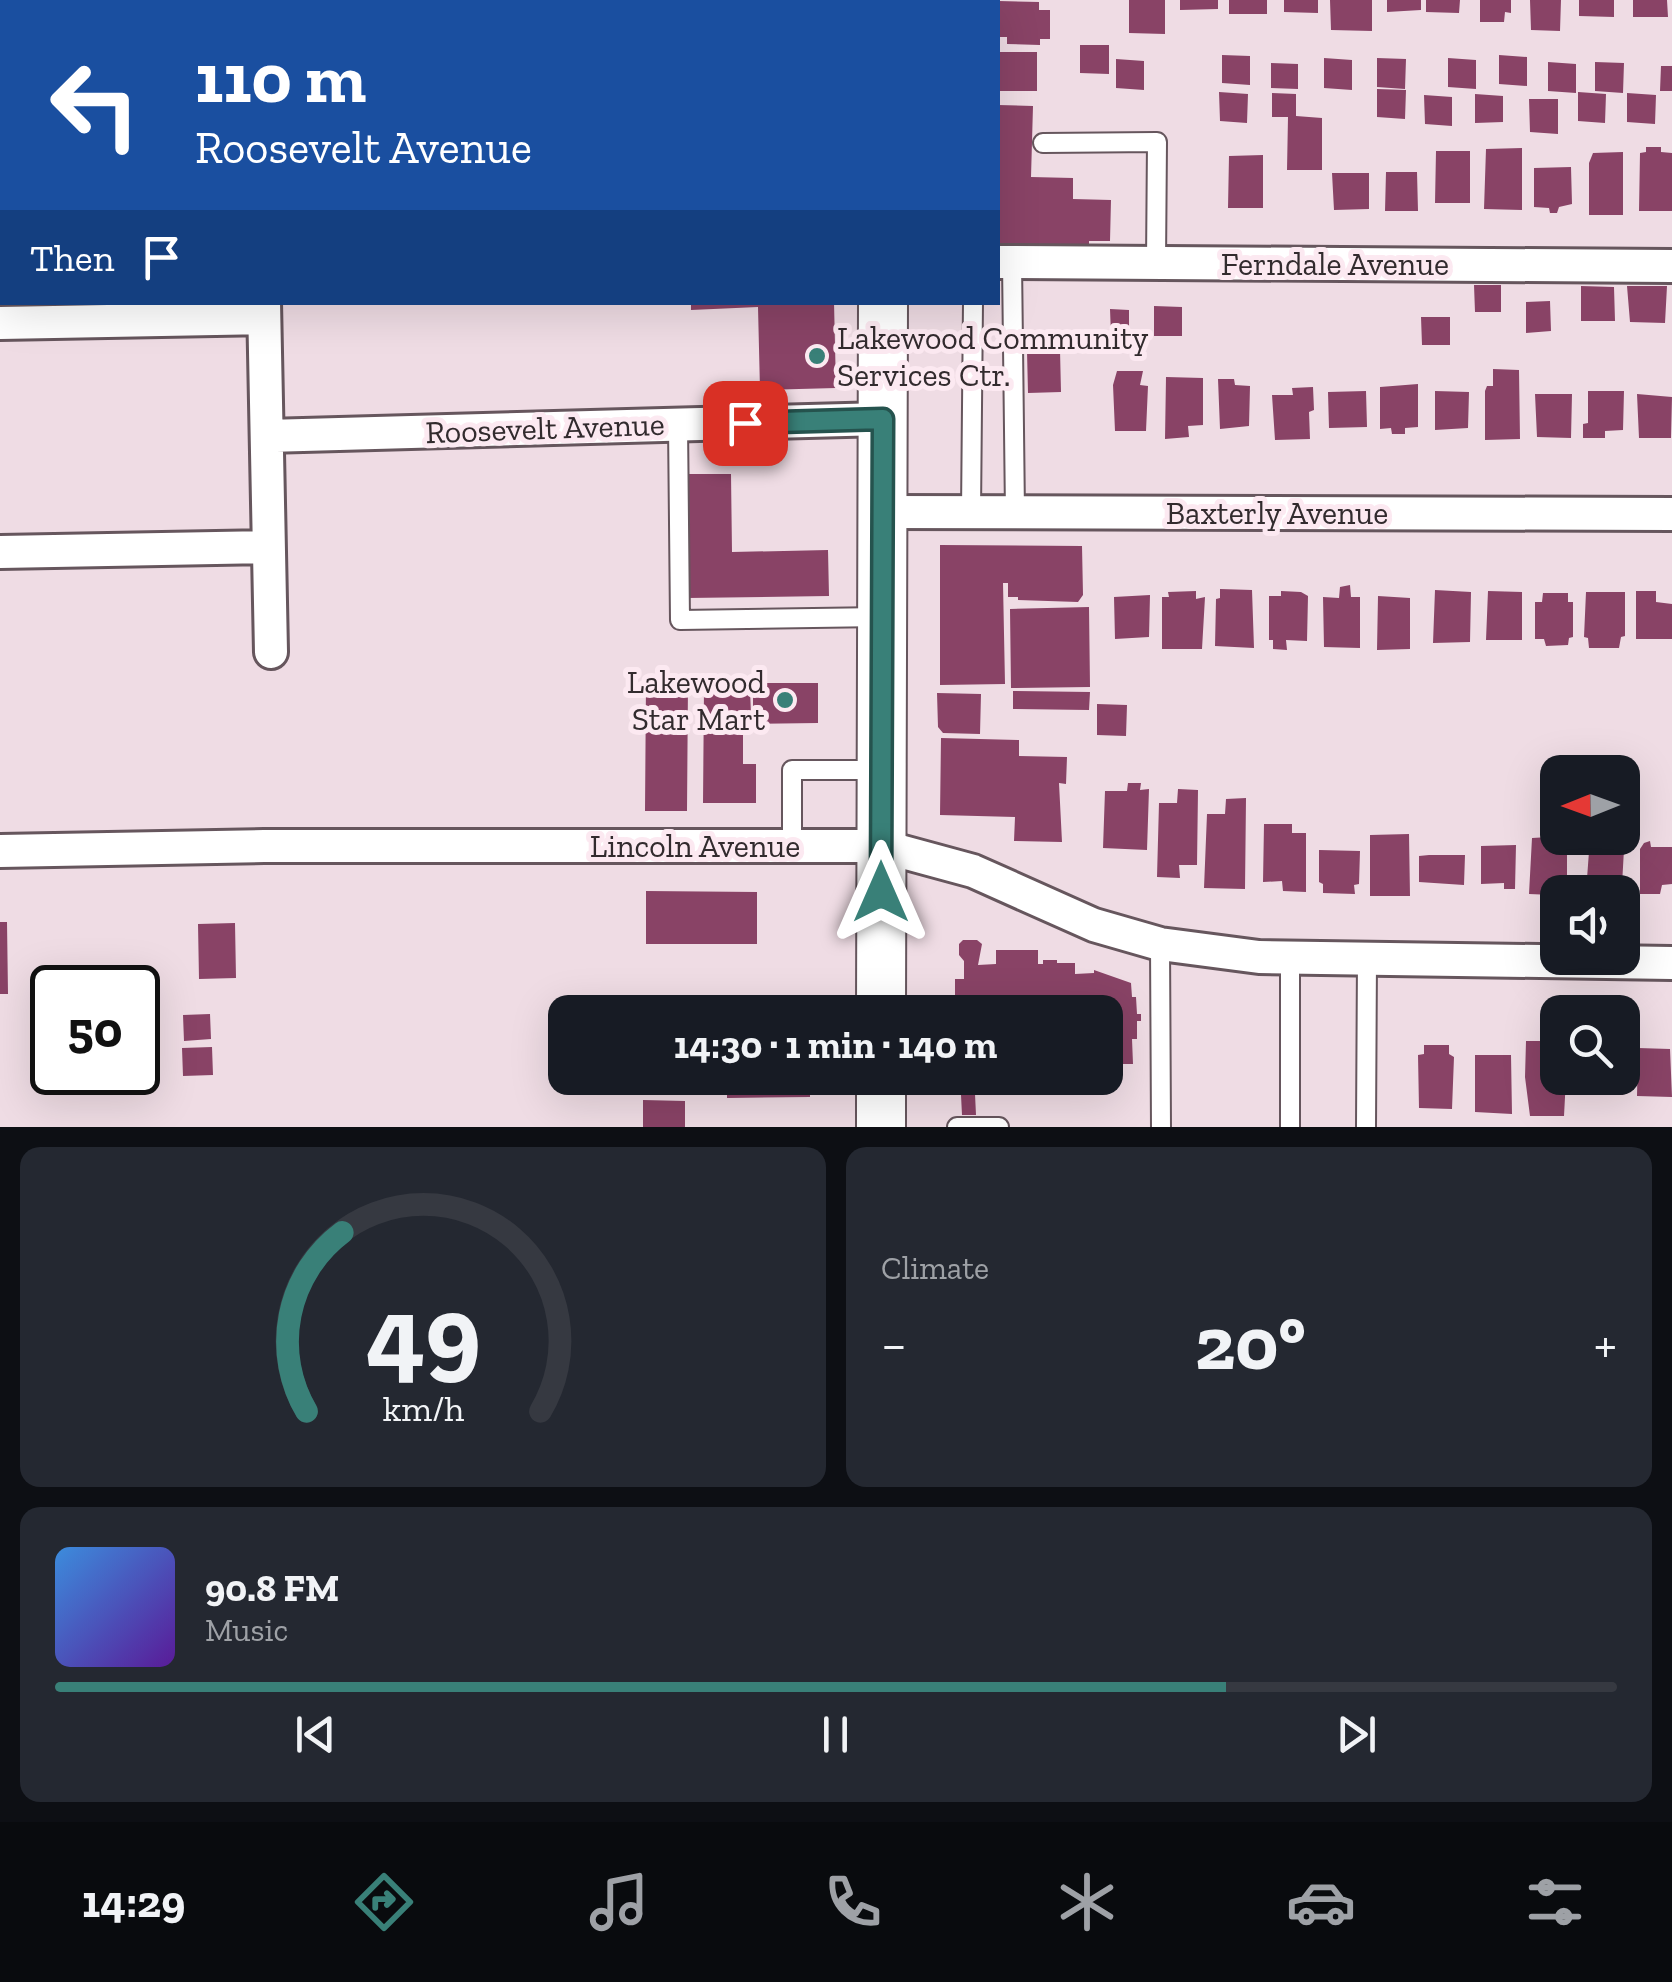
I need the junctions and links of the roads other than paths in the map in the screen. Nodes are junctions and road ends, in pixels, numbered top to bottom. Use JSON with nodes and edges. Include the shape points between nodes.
{"nodes":[{"id":1,"x":1043,"y":143,"type":"dead end"},
{"id":2,"x":1005,"y":262,"type":"edge"},
{"id":3,"x":1156,"y":263,"type":"junction"},
{"id":4,"x":1672,"y":266,"type":"edge"},
{"id":5,"x":883,"y":305,"type":"edge"},
{"id":6,"x":974,"y":305,"type":"edge"},
{"id":7,"x":264,"y":310,"type":"edge"},
{"id":8,"x":0,"y":323,"type":"edge"},
{"id":9,"x":883,"y":419,"type":"junction"},
{"id":10,"x":678,"y":425,"type":"junction"},
{"id":11,"x":266,"y":436,"type":"junction"},
{"id":12,"x":883,"y":512,"type":"junction"},
{"id":13,"x":970,"y":512,"type":"junction"},
{"id":14,"x":1015,"y":512,"type":"junction"},
{"id":15,"x":1672,"y":514,"type":"edge"},
{"id":16,"x":268,"y":547,"type":"junction"},
{"id":17,"x":0,"y":552,"type":"edge"},
{"id":18,"x":882,"y":618,"type":"junction"},
{"id":19,"x":271,"y":652,"type":"dead end"},
{"id":20,"x":882,"y":770,"type":"junction"},
{"id":21,"x":792,"y":846,"type":"junction"},
{"id":22,"x":882,"y":846,"type":"junction"},
{"id":23,"x":0,"y":851,"type":"edge"},
{"id":24,"x":1160,"y":944,"type":"junction"},
{"id":25,"x":1290,"y":958,"type":"junction"},
{"id":26,"x":1368,"y":959,"type":"junction"},
{"id":27,"x":1672,"y":963,"type":"edge"},
{"id":28,"x":881,"y":995,"type":"edge"},
{"id":29,"x":881,"y":1095,"type":"edge"},
{"id":30,"x":880,"y":1127,"type":"edge"},
{"id":31,"x":957,"y":1127,"type":"edge"},
{"id":32,"x":999,"y":1127,"type":"edge"},
{"id":33,"x":1161,"y":1127,"type":"edge"},
{"id":34,"x":1290,"y":1127,"type":"edge"},
{"id":35,"x":1366,"y":1127,"type":"edge"}],
"edges":[{"from":1,"to":3,"type":"lane","via":[[1157,142]]},
{"from":2,"to":3,"type":"street","name":"Ferndale Avenue"},
{"from":2,"to":14,"type":"lane"},
{"from":3,"to":4,"type":"street","name":"Ferndale Avenue"},
{"from":5,"to":9,"type":"main road"},
{"from":6,"to":13,"type":"lane"},
{"from":7,"to":8,"type":"street"},
{"from":7,"to":11,"type":"street"},
{"from":9,"to":10,"type":"street","name":"Roosevelt Avenue"},
{"from":9,"to":12,"type":"main road"},
{"from":10,"to":11,"type":"street","name":"Roosevelt Avenue"},
{"from":10,"to":18,"type":"lane","via":[[680,620]]},
{"from":11,"to":16,"type":"street"},
{"from":12,"to":13,"type":"street","name":"Baxterly Avenue"},
{"from":12,"to":18,"type":"main road"},
{"from":13,"to":14,"type":"street","name":"Baxterly Avenue"},
{"from":14,"to":15,"type":"street","name":"Baxterly Avenue"},
{"from":16,"to":17,"type":"street"},
{"from":16,"to":19,"type":"street"},
{"from":18,"to":20,"type":"main road"},
{"from":20,"to":21,"type":"lane","via":[[792,770]]},
{"from":20,"to":22,"type":"main road"},
{"from":21,"to":22,"type":"street","name":"Lincoln Avenue"},
{"from":21,"to":23,"type":"street","name":"Lincoln Avenue"},
{"from":22,"to":24,"type":"street","name":"Lincoln Avenue","via":[[973,871],[1094,924]]},
{"from":22,"to":28,"type":"main road"},
{"from":24,"to":25,"type":"street","name":"Lincoln Avenue"},
{"from":24,"to":33,"type":"lane"},
{"from":25,"to":26,"type":"street","name":"Lincoln Avenue"},
{"from":25,"to":34,"type":"lane"},
{"from":26,"to":27,"type":"street","name":"Lincoln Avenue"},
{"from":26,"to":35,"type":"lane"},
{"from":29,"to":30,"type":"main road"},
{"from":31,"to":32,"type":"lane"}]}
